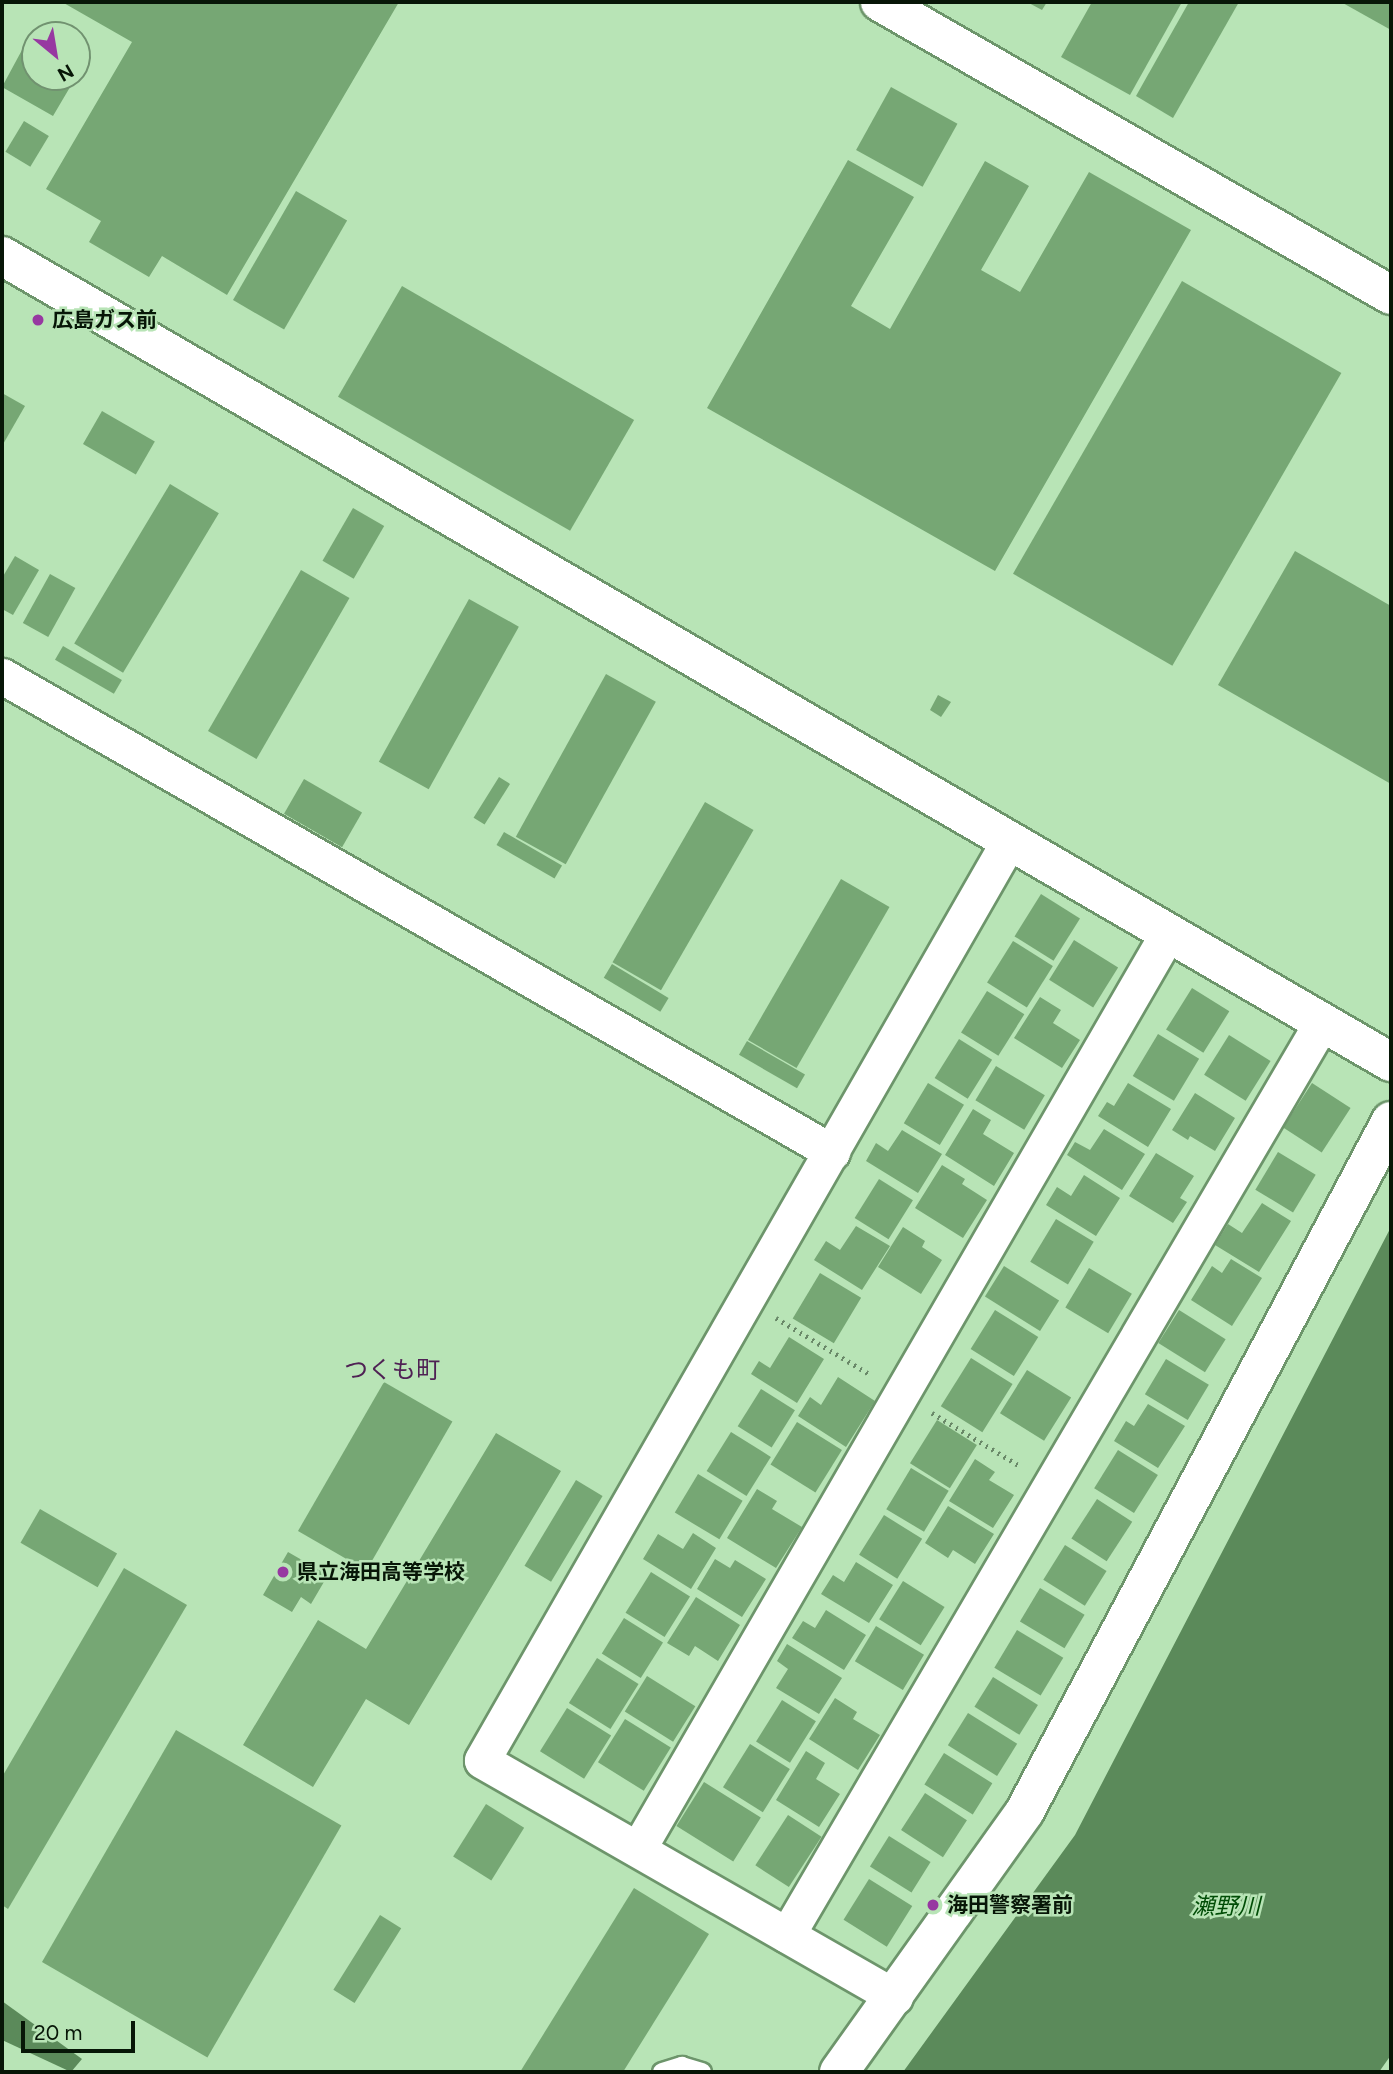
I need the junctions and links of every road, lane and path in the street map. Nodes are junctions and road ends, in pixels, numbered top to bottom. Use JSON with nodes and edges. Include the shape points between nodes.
{"nodes":[{"id":1,"x":880,"y":2,"type":"edge"},
{"id":2,"x":2,"y":256,"type":"edge"},
{"id":3,"x":1391,"y":295,"type":"edge"},
{"id":4,"x":2,"y":676,"type":"edge"},
{"id":5,"x":1009,"y":841,"type":"junction"},
{"id":6,"x":1168,"y":933,"type":"junction"},
{"id":7,"x":1322,"y":1022,"type":"junction"},
{"id":8,"x":1391,"y":1062,"type":"edge"},
{"id":9,"x":1391,"y":1121,"type":"edge"},
{"id":10,"x":832,"y":1152,"type":"junction"},
{"id":11,"x":638,"y":1849,"type":"junction"},
{"id":12,"x":788,"y":1935,"type":"junction"},
{"id":13,"x":895,"y":1997,"type":"junction"},
{"id":14,"x":662,"y":2072,"type":"edge"},
{"id":15,"x":702,"y":2072,"type":"edge"},
{"id":16,"x":839,"y":2072,"type":"edge"}],
"edges":[{"from":1,"to":3,"type":"street"},
{"from":2,"to":5,"type":"street"},
{"from":4,"to":10,"type":"street"},
{"from":5,"to":6,"type":"street"},
{"from":5,"to":10,"type":"street"},
{"from":6,"to":7,"type":"street"},
{"from":6,"to":11,"type":"street"},
{"from":7,"to":8,"type":"street"},
{"from":7,"to":12,"type":"street"},
{"from":9,"to":13,"type":"street","via":[[1025,1811]]},
{"from":10,"to":11,"type":"street","via":[[482,1760]]},
{"from":11,"to":12,"type":"street"},
{"from":12,"to":13,"type":"street"},
{"from":13,"to":16,"type":"street"},
{"from":14,"to":15,"type":"lane","via":[[682,2066]]}]}
